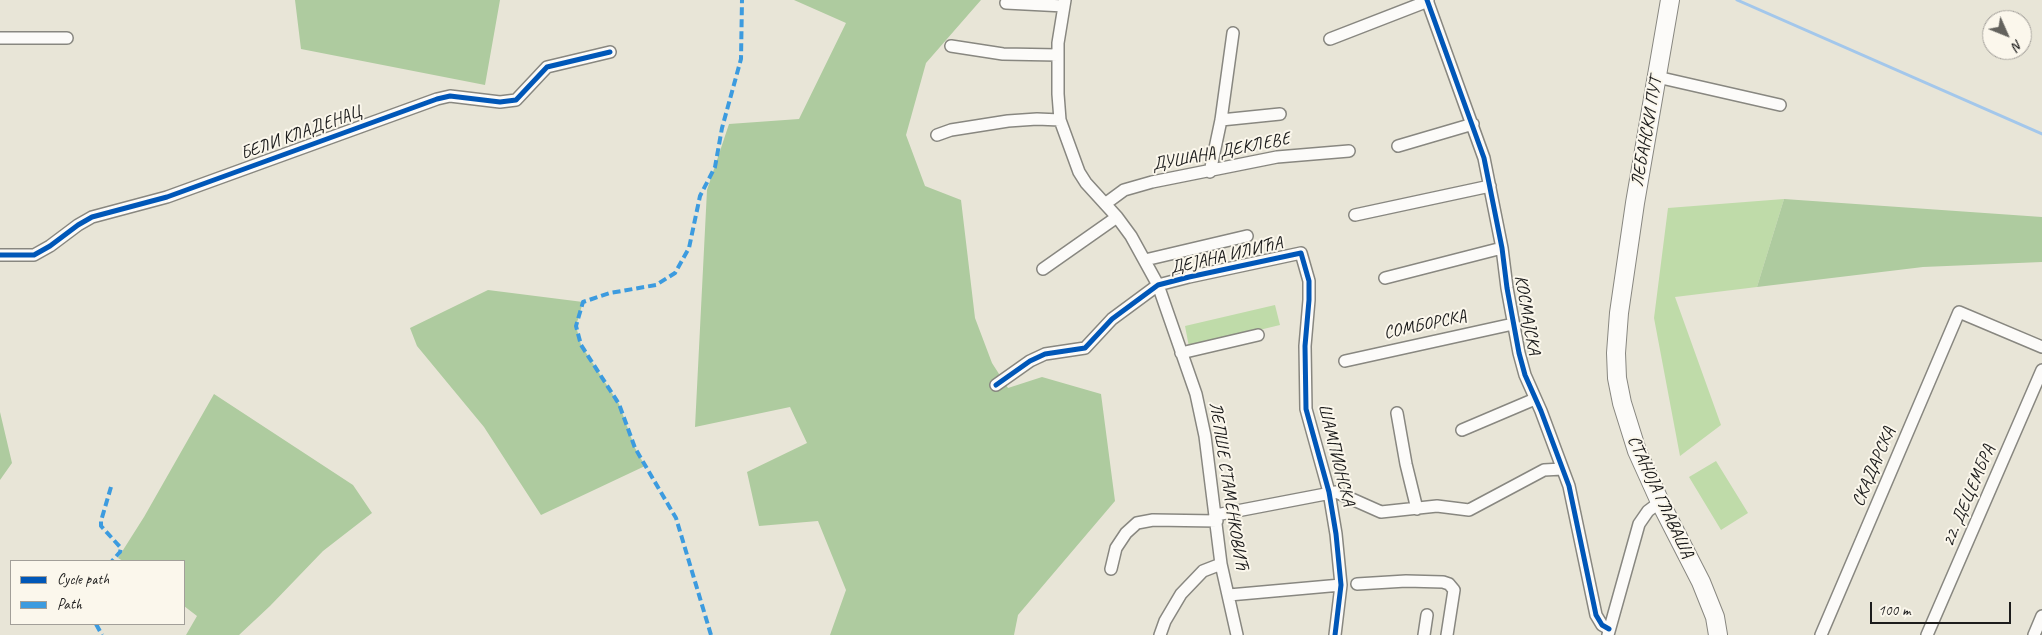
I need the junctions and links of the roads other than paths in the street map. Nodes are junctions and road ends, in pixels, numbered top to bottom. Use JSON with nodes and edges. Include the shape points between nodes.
{"nodes":[{"id":1,"x":1427,"y":0,"type":"edge"},
{"id":2,"x":1670,"y":0,"type":"edge"},
{"id":3,"x":1006,"y":3,"type":"dead end"},
{"id":4,"x":1065,"y":3,"type":"edge"},
{"id":5,"x":1233,"y":33,"type":"dead end"},
{"id":6,"x":0,"y":38,"type":"edge"},
{"id":7,"x":67,"y":38,"type":"dead end"},
{"id":8,"x":1330,"y":39,"type":"dead end"},
{"id":9,"x":951,"y":46,"type":"dead end"},
{"id":10,"x":610,"y":52,"type":"dead end"},
{"id":11,"x":1058,"y":56,"type":"junction"},
{"id":12,"x":1657,"y":77,"type":"junction"},
{"id":13,"x":1780,"y":106,"type":"dead end"},
{"id":14,"x":1280,"y":114,"type":"dead end"},
{"id":15,"x":1060,"y":120,"type":"junction"},
{"id":16,"x":1221,"y":120,"type":"junction"},
{"id":17,"x":1473,"y":124,"type":"junction"},
{"id":18,"x":937,"y":135,"type":"dead end"},
{"id":19,"x":1398,"y":146,"type":"dead end"},
{"id":20,"x":1349,"y":150,"type":"dead end"},
{"id":21,"x":1210,"y":172,"type":"junction"},
{"id":22,"x":1490,"y":186,"type":"junction"},
{"id":23,"x":1105,"y":204,"type":"junction"},
{"id":24,"x":1355,"y":215,"type":"dead end"},
{"id":25,"x":1117,"y":217,"type":"junction"},
{"id":26,"x":1246,"y":236,"type":"dead end"},
{"id":27,"x":1502,"y":248,"type":"junction"},
{"id":28,"x":1301,"y":253,"type":"joint"},
{"id":29,"x":0,"y":255,"type":"edge"},
{"id":30,"x":1145,"y":260,"type":"junction"},
{"id":31,"x":1625,"y":265,"type":"joint"},
{"id":32,"x":1043,"y":269,"type":"dead end"},
{"id":33,"x":1385,"y":278,"type":"dead end"},
{"id":34,"x":1158,"y":285,"type":"junction"},
{"id":35,"x":1513,"y":324,"type":"junction"},
{"id":36,"x":1258,"y":335,"type":"dead end"},
{"id":37,"x":2042,"y":348,"type":"edge"},
{"id":38,"x":1181,"y":353,"type":"junction"},
{"id":39,"x":1345,"y":362,"type":"dead end"},
{"id":40,"x":2042,"y":370,"type":"edge"},
{"id":41,"x":996,"y":385,"type":"dead end"},
{"id":42,"x":1535,"y":399,"type":"junction"},
{"id":43,"x":1397,"y":413,"type":"dead end"},
{"id":44,"x":1462,"y":430,"type":"dead end"},
{"id":45,"x":1562,"y":469,"type":"junction"},
{"id":46,"x":1329,"y":492,"type":"junction"},
{"id":47,"x":1660,"y":502,"type":"junction"},
{"id":48,"x":1417,"y":509,"type":"junction"},
{"id":49,"x":1216,"y":518,"type":"junction"},
{"id":50,"x":1221,"y":564,"type":"junction"},
{"id":51,"x":1111,"y":569,"type":"dead end"},
{"id":52,"x":1357,"y":584,"type":"dead end"},
{"id":53,"x":1341,"y":585,"type":"junction"},
{"id":54,"x":1229,"y":595,"type":"junction"},
{"id":55,"x":1428,"y":615,"type":"dead end"},
{"id":56,"x":2042,"y":616,"type":"edge"},
{"id":57,"x":1609,"y":632,"type":"edge"},
{"id":58,"x":1160,"y":635,"type":"edge"},
{"id":59,"x":1237,"y":635,"type":"edge"},
{"id":60,"x":1335,"y":635,"type":"edge"},
{"id":61,"x":1424,"y":635,"type":"edge"},
{"id":62,"x":1447,"y":635,"type":"edge"},
{"id":63,"x":1718,"y":635,"type":"edge"},
{"id":64,"x":1821,"y":635,"type":"edge"},
{"id":65,"x":1927,"y":635,"type":"edge"},
{"id":66,"x":2034,"y":635,"type":"edge"}],
"edges":[{"from":1,"to":8,"type":"street"},
{"from":1,"to":17,"type":"street","name":"КОСМАЈСКА"},
{"from":2,"to":12,"type":"main road","name":"ЛЕБАНСКИ ПУТ"},
{"from":3,"to":4,"type":"street","name":"ЛЕПШЕ СТАМЕНКОВИЋ"},
{"from":4,"to":11,"type":"street","name":"ЛЕПШЕ СТАМЕНКОВИЋ"},
{"from":5,"to":16,"type":"street"},
{"from":6,"to":7,"type":"street"},
{"from":9,"to":11,"type":"street","via":[[1003,54]]},
{"from":10,"to":29,"type":"street","name":"БЕЛИ КЛАДЕНАЦ","via":[[547,67],[516,100],[500,102],[450,96],[437,99],[167,196],[92,217],[34,255]]},
{"from":11,"to":15,"type":"street","name":"ЛЕПШЕ СТАМЕНКОВИЋ"},
{"from":12,"to":13,"type":"street"},
{"from":12,"to":31,"type":"main road","name":"ЛЕБАНСКИ ПУТ"},
{"from":14,"to":16,"type":"street"},
{"from":15,"to":18,"type":"street","via":[[1008,121]]},
{"from":15,"to":23,"type":"street","name":"ЛЕПШЕ СТАМЕНКОВИЋ","via":[[1079,172]]},
{"from":16,"to":21,"type":"street"},
{"from":17,"to":19,"type":"street"},
{"from":17,"to":22,"type":"street","name":"КОСМАЈСКА"},
{"from":20,"to":21,"type":"street","name":"ДУШАНА ДЕКЛЕВЕ","via":[[1277,157]]},
{"from":21,"to":23,"type":"street","name":"ДУШАНА ДЕКЛЕВЕ","via":[[1124,190]]},
{"from":22,"to":24,"type":"street"},
{"from":22,"to":27,"type":"street","name":"КОСМАЈСКА"},
{"from":23,"to":25,"type":"street","name":"ЛЕПШЕ СТАМЕНКОВИЋ"},
{"from":25,"to":30,"type":"street","name":"ЛЕПШЕ СТАМЕНКОВИЋ"},
{"from":25,"to":32,"type":"street"},
{"from":26,"to":30,"type":"street"},
{"from":27,"to":33,"type":"street"},
{"from":27,"to":35,"type":"street","name":"КОСМАЈСКА"},
{"from":28,"to":34,"type":"street","name":"ДЕЈАНА ИЛИЋА"},
{"from":28,"to":46,"type":"street","name":"ШАМПИОНСКА","via":[[1309,281],[1305,398]]},
{"from":30,"to":34,"type":"street","name":"ЛЕПШЕ СТАМЕНКОВИЋ"},
{"from":31,"to":47,"type":"main road","name":"СТАНОЈА ГЛАВАША","via":[[1618,313],[1618,378],[1629,429]]},
{"from":34,"to":38,"type":"street","name":"ЛЕПШЕ СТАМЕНКОВИЋ"},
{"from":34,"to":41,"type":"street","via":[[1112,319],[1085,348],[1045,354]]},
{"from":35,"to":39,"type":"street","name":"СОМБОРСКА"},
{"from":35,"to":42,"type":"street","name":"КОСМАЈСКА","via":[[1525,375]]},
{"from":36,"to":38,"type":"street"},
{"from":37,"to":64,"type":"street","name":"СКАДАРСКА","via":[[1959,312]]},
{"from":38,"to":49,"type":"street","name":"ЛЕПШЕ СТАМЕНКОВИЋ","via":[[1196,394],[1205,436]]},
{"from":40,"to":65,"type":"street","name":"22. ДЕЦЕМБРА"},
{"from":42,"to":44,"type":"street"},
{"from":42,"to":45,"type":"street","name":"КОСМАЈСКА"},
{"from":43,"to":48,"type":"street"},
{"from":45,"to":48,"type":"street","via":[[1544,470],[1468,510],[1437,506]]},
{"from":45,"to":57,"type":"street","name":"КОСМАЈСКА","via":[[1596,615]]},
{"from":46,"to":48,"type":"street","via":[[1344,494],[1381,512]]},
{"from":46,"to":49,"type":"street"},
{"from":46,"to":53,"type":"street","name":"ШАМПИОНСКА"},
{"from":47,"to":57,"type":"street","via":[[1639,524]]},
{"from":47,"to":63,"type":"main road","name":"СТАНОЈА ГЛАВАША","via":[[1701,582],[1715,617]]},
{"from":49,"to":50,"type":"street","name":"ЛЕПШЕ СТАМЕНКОВИЋ"},
{"from":49,"to":51,"type":"street","via":[[1137,523],[1116,548]]},
{"from":50,"to":54,"type":"street","name":"ЛЕПШЕ СТАМЕНКОВИЋ"},
{"from":50,"to":58,"type":"street","via":[[1203,571],[1181,594],[1164,621]]},
{"from":52,"to":62,"type":"street","via":[[1443,582],[1452,586]]},
{"from":53,"to":54,"type":"street"},
{"from":53,"to":60,"type":"street","name":"ШАМПИОНСКА"},
{"from":54,"to":59,"type":"street","name":"ЛЕПШЕ СТАМЕНКОВИЋ"},
{"from":55,"to":61,"type":"street"},
{"from":56,"to":66,"type":"street"}]}
